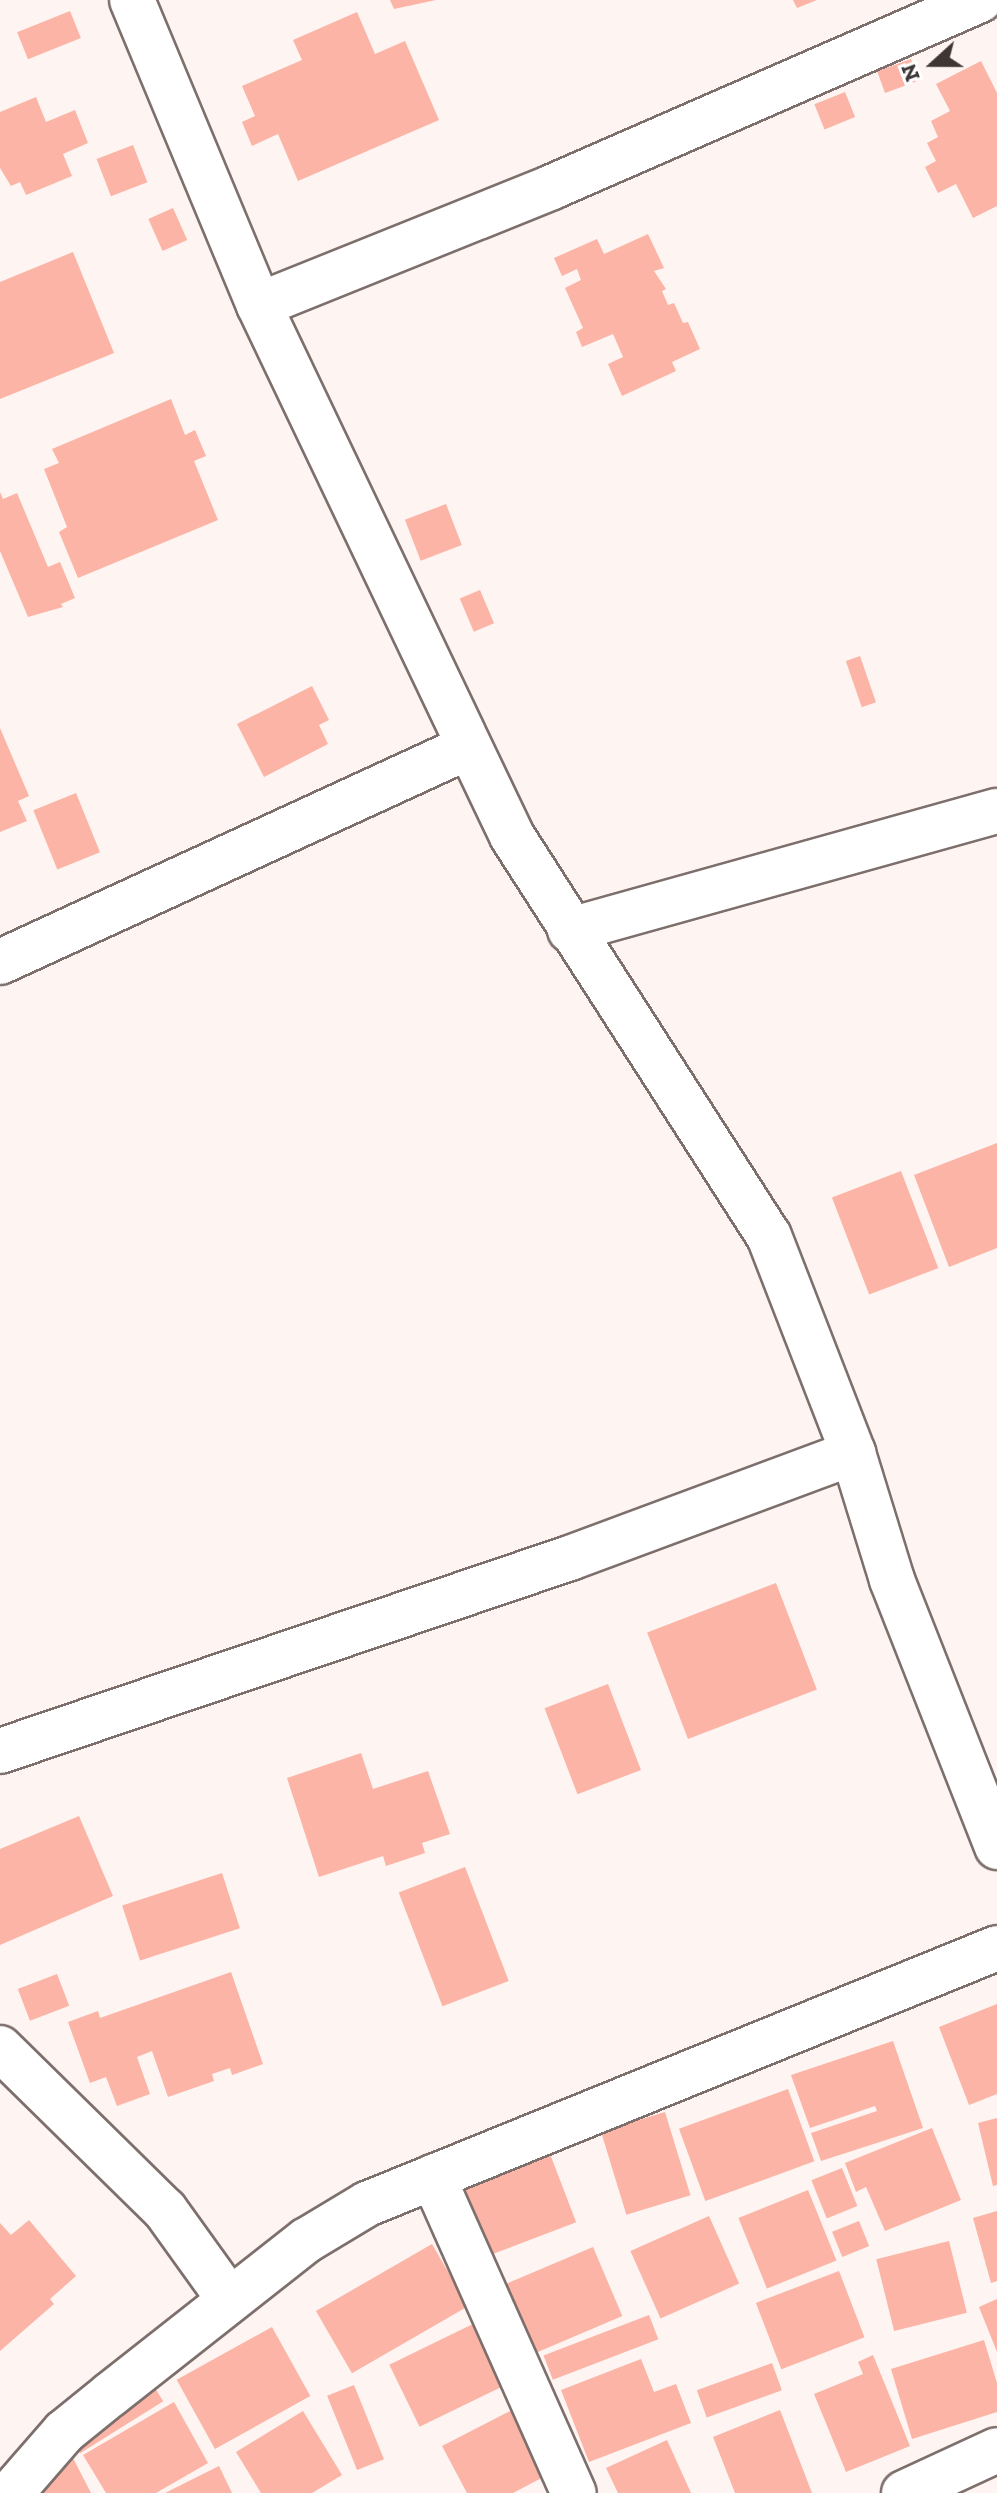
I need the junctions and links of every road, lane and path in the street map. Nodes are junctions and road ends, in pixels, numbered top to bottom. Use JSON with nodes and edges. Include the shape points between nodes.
{"nodes":[{"id":1,"x":132,"y":0,"type":"edge"},
{"id":2,"x":980,"y":0,"type":"edge"},
{"id":3,"x":259,"y":305,"type":"junction"},
{"id":4,"x":468,"y":747,"type":"junction"},
{"id":5,"x":997,"y":811,"type":"edge"},
{"id":6,"x":570,"y":930,"type":"junction"},
{"id":7,"x":0,"y":962,"type":"edge"},
{"id":8,"x":853,"y":1453,"type":"junction"},
{"id":9,"x":0,"y":1751,"type":"edge"},
{"id":10,"x":997,"y":1847,"type":"edge"},
{"id":11,"x":997,"y":1948,"type":"edge"},
{"id":12,"x":0,"y":2048,"type":"edge"},
{"id":13,"x":433,"y":2177,"type":"junction"},
{"id":14,"x":229,"y":2299,"type":"junction"},
{"id":15,"x":997,"y":2450,"type":"edge"},
{"id":16,"x":11,"y":2493,"type":"edge"},
{"id":17,"x":574,"y":2493,"type":"edge"},
{"id":18,"x":904,"y":2493,"type":"edge"}],
"edges":[{"from":1,"to":3,"type":"street"},
{"from":2,"to":3,"type":"street","via":[[552,187]]},
{"from":3,"to":4,"type":"street"},
{"from":4,"to":6,"type":"street","via":[[512,836]]},
{"from":4,"to":7,"type":"street"},
{"from":5,"to":6,"type":"street"},
{"from":6,"to":8,"type":"street","via":[[665,1068],[769,1236]]},
{"from":8,"to":9,"type":"street","via":[[585,1553]]},
{"from":8,"to":10,"type":"street","via":[[892,1580]]},
{"from":11,"to":13,"type":"street"},
{"from":12,"to":14,"type":"street","via":[[165,2210]]},
{"from":13,"to":14,"type":"street","via":[[367,2204],[307,2240]]},
{"from":13,"to":17,"type":"street"},
{"from":14,"to":16,"type":"street","via":[[64,2432]]},
{"from":15,"to":18,"type":"street"}]}
